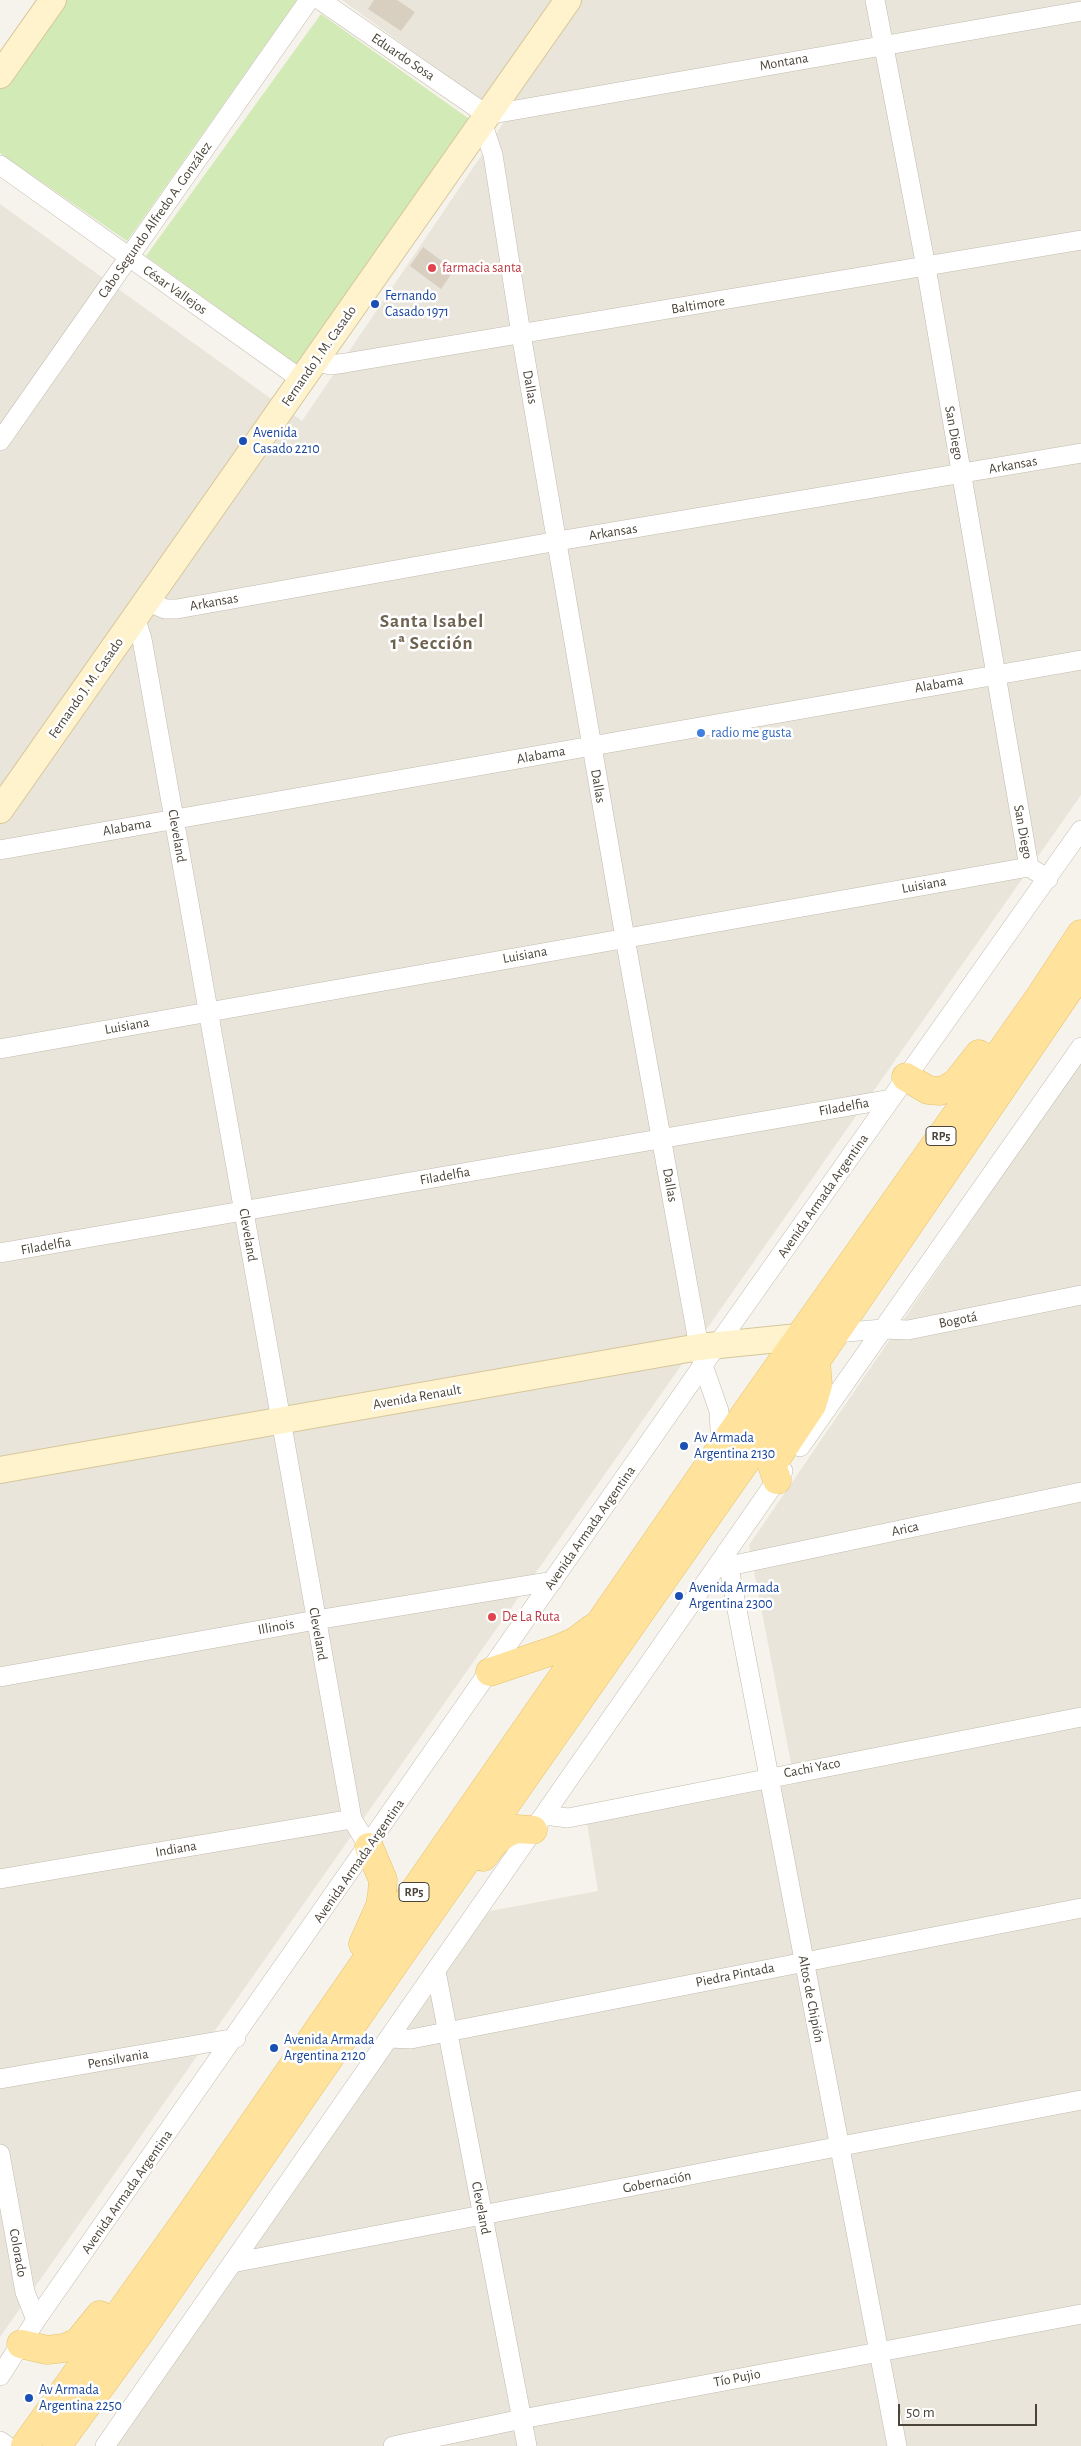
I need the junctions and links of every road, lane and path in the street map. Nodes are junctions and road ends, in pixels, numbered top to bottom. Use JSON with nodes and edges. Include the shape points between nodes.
{"nodes":[{"id":1,"x":53,"y":0,"type":"edge"},
{"id":2,"x":310,"y":0,"type":"edge"},
{"id":3,"x":320,"y":0,"type":"edge"},
{"id":4,"x":568,"y":0,"type":"edge"},
{"id":5,"x":875,"y":0,"type":"edge"},
{"id":6,"x":1081,"y":11,"type":"edge"},
{"id":7,"x":884,"y":45,"type":"junction"},
{"id":8,"x":0,"y":75,"type":"edge"},
{"id":9,"x":484,"y":118,"type":"junction"},
{"id":10,"x":0,"y":165,"type":"edge"},
{"id":11,"x":1081,"y":240,"type":"edge"},
{"id":12,"x":129,"y":257,"type":"junction"},
{"id":13,"x":926,"y":267,"type":"junction"},
{"id":14,"x":521,"y":334,"type":"junction"},
{"id":15,"x":308,"y":371,"type":"junction"},
{"id":16,"x":0,"y":441,"type":"edge"},
{"id":17,"x":1081,"y":453,"type":"edge"},
{"id":18,"x":962,"y":475,"type":"junction"},
{"id":19,"x":558,"y":541,"type":"junction"},
{"id":20,"x":147,"y":601,"type":"junction"},
{"id":21,"x":132,"y":622,"type":"junction"},
{"id":22,"x":1081,"y":660,"type":"edge"},
{"id":23,"x":996,"y":674,"type":"junction"},
{"id":24,"x":592,"y":746,"type":"junction"},
{"id":25,"x":0,"y":810,"type":"edge"},
{"id":26,"x":174,"y":818,"type":"junction"},
{"id":27,"x":1081,"y":830,"type":"edge"},
{"id":28,"x":0,"y":850,"type":"edge"},
{"id":29,"x":1028,"y":867,"type":"junction"},
{"id":30,"x":1048,"y":879,"type":"junction"},
{"id":31,"x":1081,"y":934,"type":"edge"},
{"id":32,"x":625,"y":938,"type":"junction"},
{"id":33,"x":1081,"y":972,"type":"edge"},
{"id":34,"x":1041,"y":996,"type":"junction"},
{"id":35,"x":208,"y":1012,"type":"junction"},
{"id":36,"x":1081,"y":1047,"type":"edge"},
{"id":37,"x":0,"y":1049,"type":"edge"},
{"id":38,"x":906,"y":1077,"type":"junction"},
{"id":39,"x":891,"y":1099,"type":"junction"},
{"id":40,"x":662,"y":1138,"type":"junction"},
{"id":41,"x":244,"y":1212,"type":"junction"},
{"id":42,"x":0,"y":1254,"type":"edge"},
{"id":43,"x":1081,"y":1295,"type":"edge"},
{"id":44,"x":883,"y":1329,"type":"junction"},
{"id":45,"x":835,"y":1333,"type":"junction"},
{"id":46,"x":800,"y":1337,"type":"junction"},
{"id":47,"x":707,"y":1353,"type":"junction"},
{"id":48,"x":816,"y":1361,"type":"junction"},
{"id":49,"x":281,"y":1421,"type":"junction"},
{"id":50,"x":721,"y":1448,"type":"junction"},
{"id":51,"x":0,"y":1470,"type":"edge"},
{"id":52,"x":777,"y":1480,"type":"junction"},
{"id":53,"x":1081,"y":1492,"type":"edge"},
{"id":54,"x":728,"y":1559,"type":"junction"},
{"id":55,"x":554,"y":1581,"type":"junction"},
{"id":56,"x":316,"y":1620,"type":"junction"},
{"id":57,"x":602,"y":1622,"type":"junction"},
{"id":58,"x":490,"y":1672,"type":"junction"},
{"id":59,"x":0,"y":1677,"type":"edge"},
{"id":60,"x":1081,"y":1717,"type":"edge"},
{"id":61,"x":769,"y":1776,"type":"junction"},
{"id":62,"x":352,"y":1819,"type":"junction"},
{"id":63,"x":539,"y":1822,"type":"junction"},
{"id":64,"x":369,"y":1847,"type":"junction"},
{"id":65,"x":0,"y":1879,"type":"edge"},
{"id":66,"x":1081,"y":1908,"type":"edge"},
{"id":67,"x":399,"y":1957,"type":"junction"},
{"id":68,"x":804,"y":1962,"type":"junction"},
{"id":69,"x":436,"y":1971,"type":"junction"},
{"id":70,"x":350,"y":1984,"type":"junction"},
{"id":71,"x":447,"y":2031,"type":"junction"},
{"id":72,"x":236,"y":2038,"type":"junction"},
{"id":73,"x":389,"y":2038,"type":"junction"},
{"id":74,"x":0,"y":2079,"type":"edge"},
{"id":75,"x":1081,"y":2100,"type":"edge"},
{"id":76,"x":840,"y":2147,"type":"junction"},
{"id":77,"x":0,"y":2154,"type":"edge"},
{"id":78,"x":190,"y":2215,"type":"junction"},
{"id":79,"x":482,"y":2215,"type":"junction"},
{"id":80,"x":232,"y":2263,"type":"junction"},
{"id":81,"x":1081,"y":2314,"type":"edge"},
{"id":82,"x":36,"y":2320,"type":"junction"},
{"id":83,"x":21,"y":2344,"type":"junction"},
{"id":84,"x":879,"y":2351,"type":"junction"},
{"id":85,"x":0,"y":2376,"type":"edge"},
{"id":86,"x":522,"y":2419,"type":"junction"},
{"id":87,"x":0,"y":2441,"type":"edge"},
{"id":88,"x":7,"y":2446,"type":"edge"},
{"id":89,"x":25,"y":2446,"type":"edge"},
{"id":90,"x":57,"y":2446,"type":"edge"},
{"id":91,"x":105,"y":2446,"type":"edge"},
{"id":92,"x":393,"y":2446,"type":"edge"},
{"id":93,"x":527,"y":2446,"type":"edge"},
{"id":94,"x":897,"y":2446,"type":"edge"}],
"edges":[{"from":1,"to":8,"type":"street"},
{"from":2,"to":12,"type":"street","name":"Cabo Segundo Alfredo A. González"},
{"from":3,"to":9,"type":"street","name":"Eduardo Sosa"},
{"from":4,"to":9,"type":"street","name":"Fernando J. M. Casado"},
{"from":5,"to":7,"type":"street","name":"San Diego"},
{"from":6,"to":7,"type":"street","name":"Montana"},
{"from":7,"to":9,"type":"street","name":"Montana"},
{"from":7,"to":13,"type":"street","name":"San Diego"},
{"from":9,"to":14,"type":"street","name":"Dallas","via":[[493,155]]},
{"from":9,"to":15,"type":"street","name":"Fernando J. M. Casado"},
{"from":10,"to":12,"type":"street","name":"César Vallejos"},
{"from":11,"to":13,"type":"street","name":"Baltimore"},
{"from":12,"to":15,"type":"street","name":"César Vallejos"},
{"from":12,"to":16,"type":"street","name":"Cabo Segundo Alfredo A. González"},
{"from":13,"to":14,"type":"street","name":"Baltimore"},
{"from":13,"to":18,"type":"street","name":"San Diego"},
{"from":14,"to":15,"type":"street","name":"Baltimore"},
{"from":14,"to":19,"type":"street","name":"Dallas"},
{"from":15,"to":20,"type":"street","name":"Fernando J. M. Casado"},
{"from":17,"to":18,"type":"street","name":"Arkansas"},
{"from":18,"to":19,"type":"street","name":"Arkansas"},
{"from":18,"to":23,"type":"street","name":"San Diego"},
{"from":19,"to":20,"type":"street","name":"Arkansas","via":[[177,609],[165,609]]},
{"from":19,"to":24,"type":"street","name":"Dallas"},
{"from":20,"to":21,"type":"street","name":"Fernando J. M. Casado"},
{"from":21,"to":25,"type":"street","name":"Fernando J. M. Casado"},
{"from":21,"to":26,"type":"street","name":"Cleveland","via":[[138,626],[142,639]]},
{"from":22,"to":23,"type":"street","name":"Alabama"},
{"from":23,"to":24,"type":"street","name":"Alabama"},
{"from":23,"to":29,"type":"street","name":"San Diego"},
{"from":24,"to":26,"type":"street","name":"Alabama"},
{"from":24,"to":32,"type":"street","name":"Dallas"},
{"from":26,"to":28,"type":"street","name":"Alabama"},
{"from":26,"to":35,"type":"street","name":"Cleveland"},
{"from":27,"to":30,"type":"street","name":"Avenida Armada Argentina"},
{"from":29,"to":30,"type":"street"},
{"from":29,"to":32,"type":"street","name":"Luisiana"},
{"from":30,"to":38,"type":"street","name":"Avenida Armada Argentina"},
{"from":31,"to":34,"type":"main road","number":"RP5"},
{"from":32,"to":35,"type":"street","name":"Luisiana"},
{"from":32,"to":40,"type":"street","name":"Dallas"},
{"from":33,"to":45,"type":"main road","number":"RP5"},
{"from":34,"to":38,"type":"main road","via":[[1017,1007],[956,1083],[948,1088],[928,1090]]},
{"from":34,"to":46,"type":"main road","number":"RP5"},
{"from":35,"to":37,"type":"street","name":"Luisiana"},
{"from":35,"to":41,"type":"street","name":"Cleveland"},
{"from":36,"to":44,"type":"street"},
{"from":38,"to":39,"type":"street","name":"Avenida Armada Argentina"},
{"from":39,"to":40,"type":"street","name":"Filadelfia"},
{"from":39,"to":47,"type":"street","name":"Avenida Armada Argentina"},
{"from":40,"to":41,"type":"street","name":"Filadelfia"},
{"from":40,"to":47,"type":"street","name":"Dallas"},
{"from":41,"to":42,"type":"street","name":"Filadelfia"},
{"from":41,"to":49,"type":"street","name":"Cleveland"},
{"from":43,"to":44,"type":"street","name":"Bogotá","via":[[908,1330]]},
{"from":44,"to":45,"type":"street","name":"Bogotá"},
{"from":44,"to":52,"type":"street"},
{"from":45,"to":46,"type":"street","name":"Avenida Renault"},
{"from":45,"to":48,"type":"main road","number":"RP5"},
{"from":46,"to":47,"type":"street","name":"Avenida Renault"},
{"from":46,"to":50,"type":"main road","number":"RP5"},
{"from":47,"to":49,"type":"street","name":"Avenida Renault"},
{"from":47,"to":50,"type":"street","name":"Dallas","via":[[719,1411]]},
{"from":47,"to":55,"type":"street","name":"Avenida Armada Argentina"},
{"from":48,"to":52,"type":"main road","via":[[818,1385],[812,1405],[772,1465]]},
{"from":48,"to":67,"type":"main road","number":"RP5"},
{"from":49,"to":51,"type":"street","name":"Avenida Renault"},
{"from":49,"to":56,"type":"street","name":"Cleveland"},
{"from":50,"to":57,"type":"main road","number":"RP5"},
{"from":52,"to":54,"type":"street"},
{"from":53,"to":54,"type":"street","name":"Arica"},
{"from":54,"to":61,"type":"street","name":"Altos de Chipión"},
{"from":54,"to":63,"type":"street"},
{"from":55,"to":56,"type":"street","name":"Illinois"},
{"from":55,"to":58,"type":"street","name":"Avenida Armada Argentina"},
{"from":56,"to":59,"type":"street","name":"Illinois"},
{"from":56,"to":62,"type":"street","name":"Cleveland"},
{"from":57,"to":58,"type":"main road","via":[[576,1641]]},
{"from":57,"to":70,"type":"main road","number":"RP5"},
{"from":58,"to":64,"type":"street","name":"Avenida Armada Argentina"},
{"from":60,"to":61,"type":"street","name":"Cachi Yaco"},
{"from":61,"to":63,"type":"street","name":"Cachi Yaco"},
{"from":61,"to":68,"type":"street","name":"Altos de Chipión"},
{"from":62,"to":64,"type":"street","name":"Cleveland"},
{"from":62,"to":65,"type":"street","name":"Indiana"},
{"from":63,"to":67,"type":"main road","via":[[505,1834],[494,1843],[437,1919]]},
{"from":63,"to":69,"type":"street"},
{"from":64,"to":70,"type":"main road","via":[[382,1880],[382,1893]]},
{"from":64,"to":72,"type":"street","name":"Avenida Armada Argentina"},
{"from":66,"to":68,"type":"street","name":"Piedra Pintada"},
{"from":67,"to":90,"type":"main road","number":"RP5","via":[[138,2335]]},
{"from":68,"to":71,"type":"street","name":"Piedra Pintada"},
{"from":68,"to":76,"type":"street","name":"Altos de Chipión"},
{"from":69,"to":71,"type":"street","name":"Cleveland"},
{"from":69,"to":73,"type":"street"},
{"from":70,"to":78,"type":"main road","number":"RP5"},
{"from":71,"to":73,"type":"street","name":"Piedra Pintada","via":[[411,2038]]},
{"from":71,"to":79,"type":"street","name":"Cleveland"},
{"from":72,"to":74,"type":"street","name":"Pensilvania"},
{"from":72,"to":82,"type":"street","name":"Avenida Armada Argentina"},
{"from":73,"to":80,"type":"street"},
{"from":75,"to":76,"type":"street","name":"Gobernación"},
{"from":76,"to":79,"type":"street","name":"Gobernación"},
{"from":76,"to":84,"type":"street","name":"Altos de Chipión"},
{"from":77,"to":82,"type":"street","name":"Colorado","via":[[25,2292]]},
{"from":78,"to":83,"type":"main road","via":[[148,2248],[78,2342],[47,2350]]},
{"from":78,"to":89,"type":"main road","number":"RP5"},
{"from":79,"to":80,"type":"street","name":"Gobernación"},
{"from":79,"to":86,"type":"street","name":"Cleveland"},
{"from":80,"to":91,"type":"street"},
{"from":81,"to":84,"type":"street","name":"Tío Pujio"},
{"from":82,"to":83,"type":"street","name":"Avenida Armada Argentina"},
{"from":83,"to":85,"type":"street","name":"Avenida Armada Argentina"},
{"from":84,"to":86,"type":"street","name":"Tío Pujio"},
{"from":84,"to":94,"type":"street","name":"Altos de Chipión"},
{"from":86,"to":92,"type":"street","name":"Tío Pujio"},
{"from":86,"to":93,"type":"street","name":"Cleveland"},
{"from":87,"to":88,"type":"street"}]}
